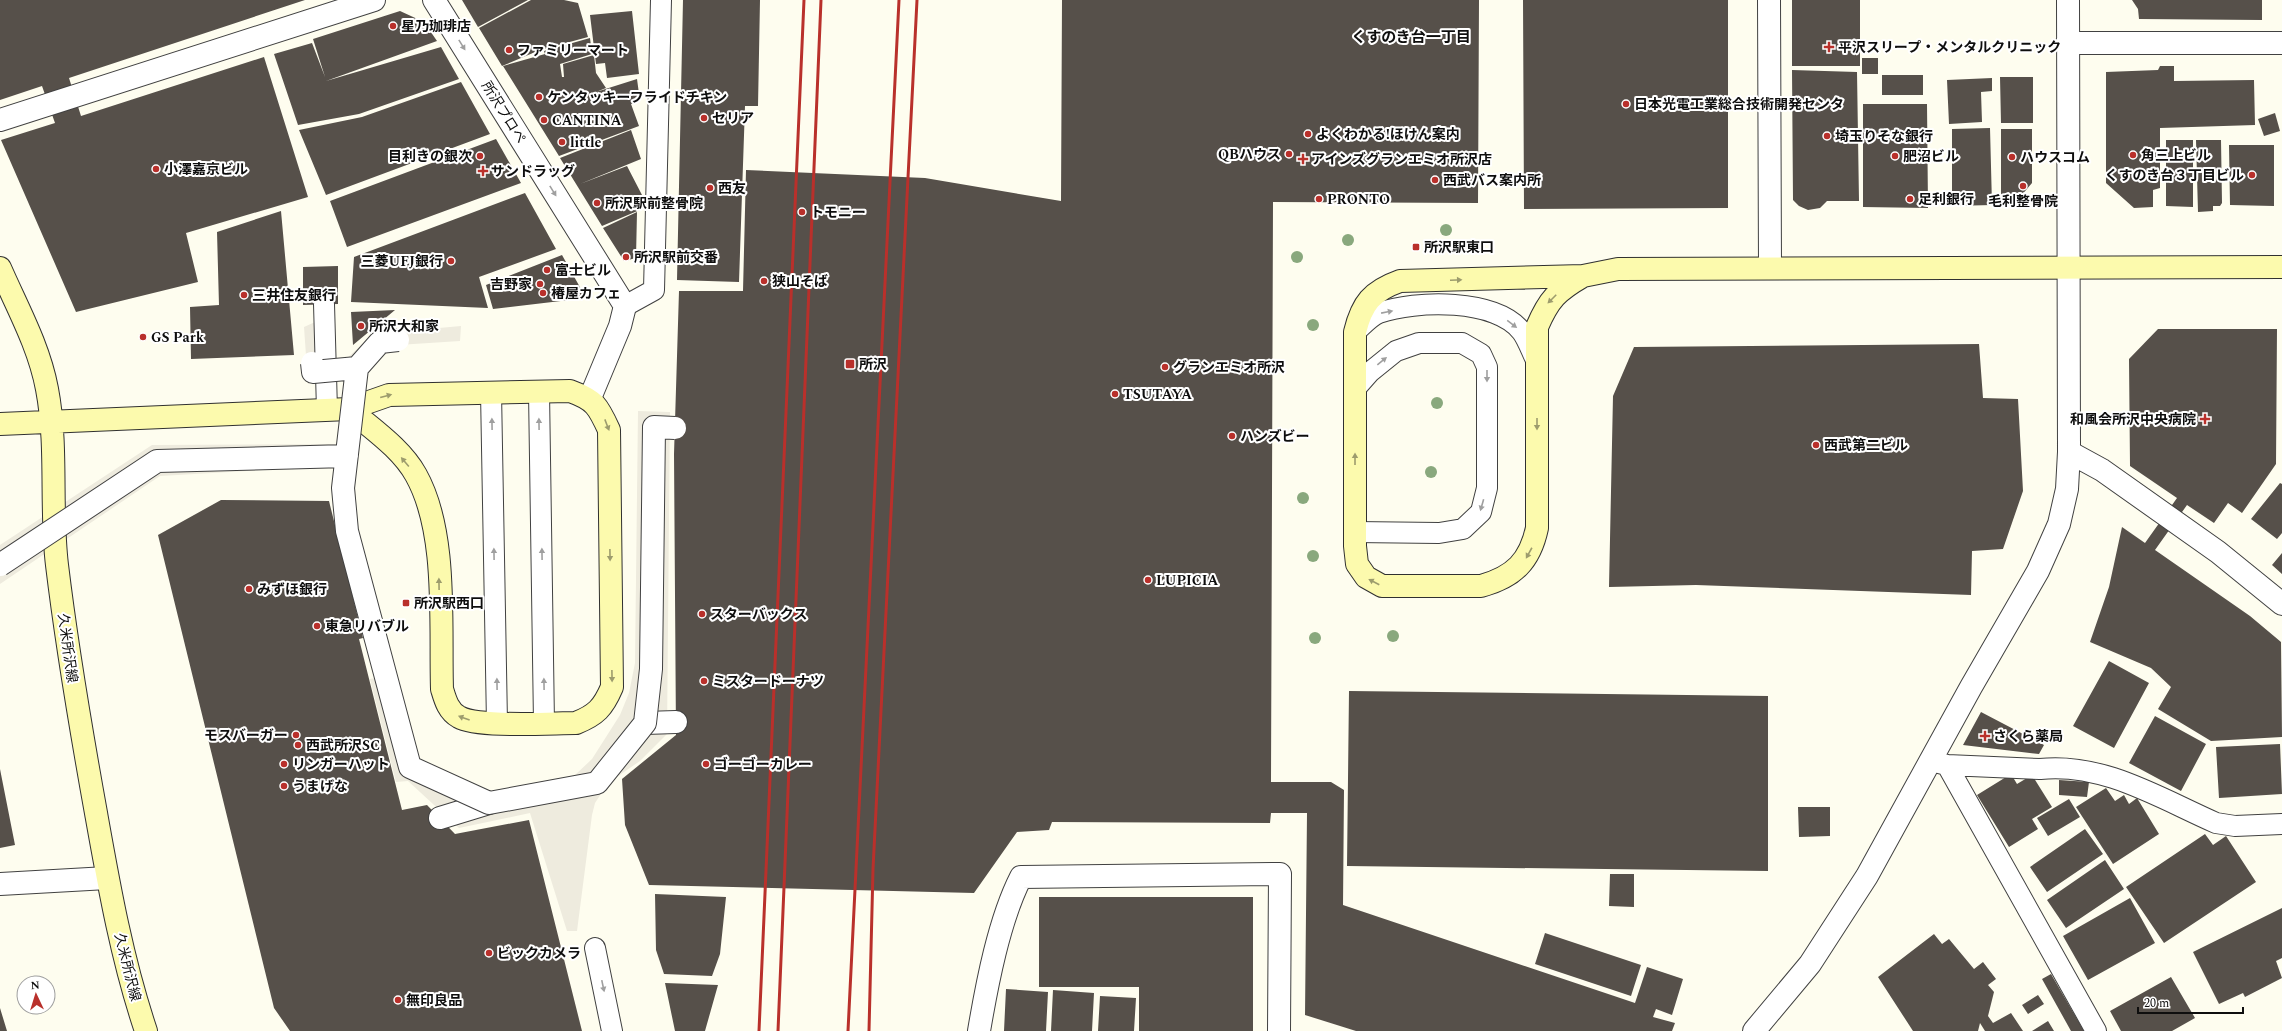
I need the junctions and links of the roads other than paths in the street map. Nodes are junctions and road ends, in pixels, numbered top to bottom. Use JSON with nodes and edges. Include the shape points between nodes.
{"nodes":[{"id":1,"x":374,"y":0,"type":"edge"},
{"id":2,"x":434,"y":0,"type":"edge"},
{"id":3,"x":661,"y":0,"type":"edge"},
{"id":4,"x":1769,"y":0,"type":"edge"},
{"id":5,"x":2068,"y":0,"type":"edge"},
{"id":6,"x":2067,"y":43,"type":"junction"},
{"id":7,"x":2282,"y":43,"type":"edge"},
{"id":8,"x":0,"y":120,"type":"edge"},
{"id":9,"x":2068,"y":267,"type":"junction"},
{"id":10,"x":2282,"y":267,"type":"edge"},
{"id":11,"x":0,"y":268,"type":"edge"},
{"id":12,"x":1770,"y":268,"type":"junction"},
{"id":13,"x":1583,"y":276,"type":"junction"},
{"id":14,"x":324,"y":304,"type":"dead end"},
{"id":15,"x":625,"y":306,"type":"junction"},
{"id":16,"x":1355,"y":332,"type":"junction"},
{"id":17,"x":398,"y":340,"type":"dead end"},
{"id":18,"x":1537,"y":362,"type":"junction"},
{"id":19,"x":312,"y":363,"type":"dead end"},
{"id":20,"x":358,"y":368,"type":"junction"},
{"id":21,"x":1355,"y":389,"type":"junction"},
{"id":22,"x":491,"y":392,"type":"junction"},
{"id":23,"x":539,"y":392,"type":"junction"},
{"id":24,"x":590,"y":398,"type":"junction"},
{"id":25,"x":349,"y":409,"type":"junction"},
{"id":26,"x":327,"y":410,"type":"junction"},
{"id":27,"x":51,"y":420,"type":"junction"},
{"id":28,"x":0,"y":424,"type":"edge"},
{"id":29,"x":675,"y":428,"type":"dead end"},
{"id":30,"x":2069,"y":452,"type":"junction"},
{"id":31,"x":347,"y":456,"type":"junction"},
{"id":32,"x":1355,"y":532,"type":"junction"},
{"id":33,"x":0,"y":565,"type":"edge"},
{"id":34,"x":2282,"y":604,"type":"edge"},
{"id":35,"x":676,"y":722,"type":"dead end"},
{"id":36,"x":497,"y":723,"type":"junction"},
{"id":37,"x":544,"y":723,"type":"junction"},
{"id":38,"x":645,"y":723,"type":"junction"},
{"id":39,"x":1939,"y":763,"type":"junction"},
{"id":40,"x":489,"y":803,"type":"junction"},
{"id":41,"x":440,"y":818,"type":"dead end"},
{"id":42,"x":2282,"y":824,"type":"edge"},
{"id":43,"x":107,"y":878,"type":"junction"},
{"id":44,"x":0,"y":884,"type":"edge"},
{"id":45,"x":595,"y":948,"type":"dead end"},
{"id":46,"x":146,"y":1031,"type":"edge"},
{"id":47,"x":612,"y":1031,"type":"edge"},
{"id":48,"x":979,"y":1031,"type":"edge"},
{"id":49,"x":1279,"y":1031,"type":"edge"},
{"id":50,"x":1754,"y":1031,"type":"edge"},
{"id":51,"x":2096,"y":1031,"type":"edge"}],
"edges":[{"from":1,"to":8,"type":"street"},
{"from":2,"to":15,"type":"street","name":"所沢プロペ","one_way":true},
{"from":3,"to":15,"type":"lane","via":[[654,290]]},
{"from":4,"to":12,"type":"street"},
{"from":5,"to":6,"type":"street"},
{"from":6,"to":7,"type":"street"},
{"from":6,"to":9,"type":"street"},
{"from":9,"to":10,"type":"street"},
{"from":9,"to":12,"type":"street"},
{"from":9,"to":30,"type":"street"},
{"from":11,"to":27,"type":"street","name":"久米所沢線","via":[[41,360]]},
{"from":12,"to":13,"type":"street","via":[[1618,269]]},
{"from":16,"to":13,"type":"street","one_way":true,"via":[[1359,315],[1370,297],[1384,287],[1400,281]]},
{"from":13,"to":18,"type":"street","one_way":true,"via":[[1564,287],[1546,305],[1536,327]]},
{"from":14,"to":26,"type":"lane"},
{"from":15,"to":24,"type":"street","via":[[620,326]]},
{"from":16,"to":18,"type":"lane","one_way":true,"via":[[1378,313],[1415,306],[1464,304],[1498,314],[1522,331]]},
{"from":16,"to":21,"type":"street"},
{"from":17,"to":20,"type":"street","bridge":true,"via":[[380,342]]},
{"from":18,"to":32,"type":"street","one_way":true,"via":[[1537,528],[1533,546],[1524,562],[1509,574],[1481,586],[1382,586],[1366,577],[1357,564]]},
{"from":19,"to":20,"type":"street","bridge":true,"via":[[313,372]]},
{"from":20,"to":31,"type":"street","bridge":true},
{"from":32,"to":21,"type":"street","one_way":true},
{"from":21,"to":32,"type":"lane","one_way":true,"via":[[1370,372],[1396,351],[1419,343],[1462,343],[1481,354],[1487,367],[1487,488],[1481,512],[1463,529],[1439,533]]},
{"from":22,"to":23,"type":"street"},
{"from":25,"to":22,"type":"street","one_way":true,"via":[[389,395]]},
{"from":36,"to":22,"type":"lane","one_way":true},
{"from":23,"to":24,"type":"street","via":[[570,391]]},
{"from":37,"to":23,"type":"lane","one_way":true},
{"from":24,"to":37,"type":"street","one_way":true,"via":[[602,413],[609,430],[612,687],[605,703],[591,717],[576,723]]},
{"from":25,"to":26,"type":"street"},
{"from":36,"to":25,"type":"street","one_way":true,"via":[[476,722],[458,717],[446,704],[442,689],[436,534],[427,498],[415,474],[393,447]]},
{"from":26,"to":27,"type":"street"},
{"from":27,"to":28,"type":"street"},
{"from":27,"to":43,"type":"street","name":"久米所沢線","via":[[56,551],[67,644]]},
{"from":29,"to":38,"type":"street","bridge":true,"via":[[654,427],[651,669]]},
{"from":30,"to":34,"type":"street","via":[[2102,470],[2218,552]]},
{"from":30,"to":39,"type":"street","via":[[2067,489],[2059,524],[2049,549]]},
{"from":31,"to":33,"type":"street","bridge":true,"via":[[157,461]]},
{"from":31,"to":40,"type":"street","bridge":true,"via":[[343,488],[347,531],[410,767]]},
{"from":35,"to":38,"type":"street"},
{"from":36,"to":37,"type":"street"},
{"from":38,"to":40,"type":"street","bridge":true,"via":[[597,783]]},
{"from":39,"to":42,"type":"lane","via":[[2040,769],[2055,767],[2103,774],[2216,823],[2235,826]]},
{"from":39,"to":50,"type":"street","via":[[1810,964]]},
{"from":39,"to":51,"type":"lane"},
{"from":40,"to":41,"type":"street"},
{"from":43,"to":44,"type":"street"},
{"from":43,"to":46,"type":"street","name":"久米所沢線","via":[[125,958]]},
{"from":45,"to":47,"type":"lane","one_way":true},
{"from":48,"to":49,"type":"street","via":[[987,983],[1013,893],[1021,878],[1280,874]]}]}
